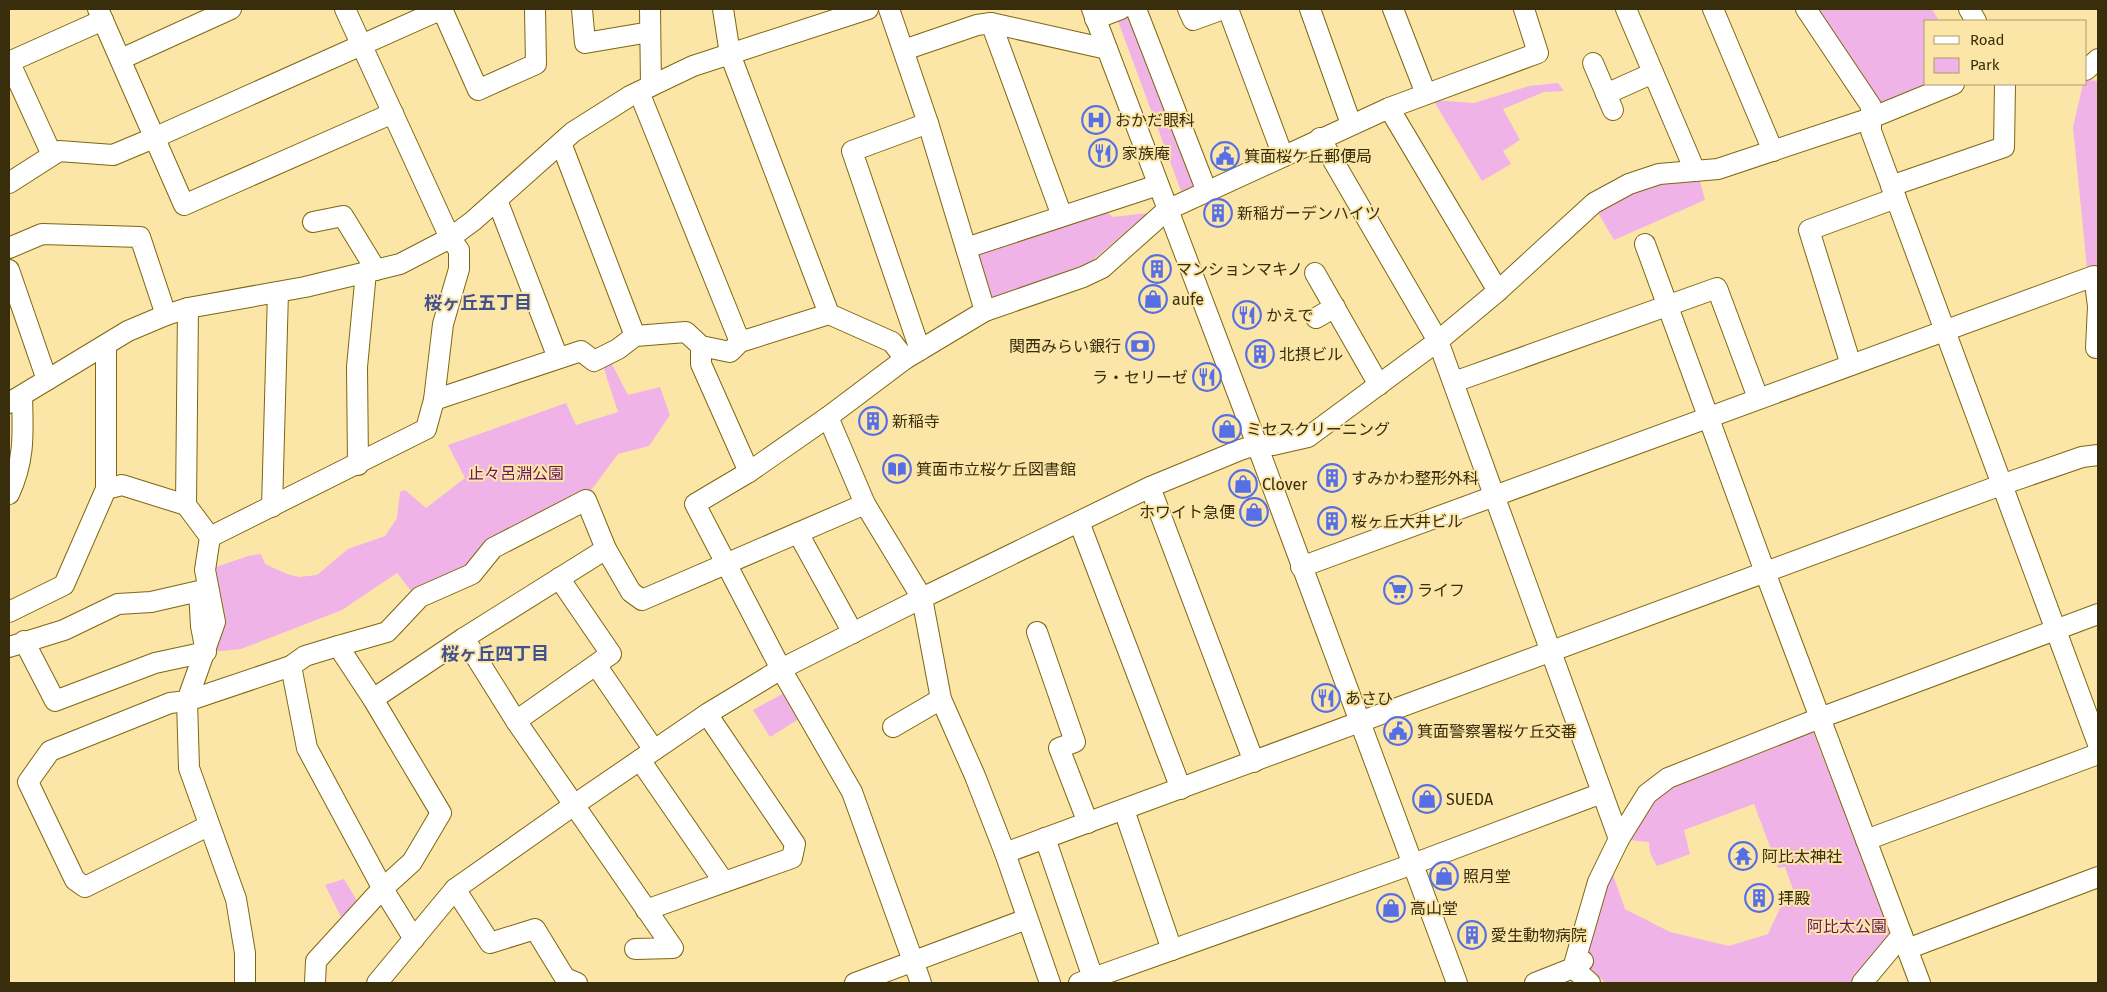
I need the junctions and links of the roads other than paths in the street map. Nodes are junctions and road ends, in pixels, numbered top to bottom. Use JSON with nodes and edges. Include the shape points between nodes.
{"nodes":[{"id":1,"x":230,"y":9,"type":"edge"},
{"id":2,"x":345,"y":9,"type":"edge"},
{"id":3,"x":535,"y":9,"type":"edge"},
{"id":4,"x":582,"y":9,"type":"edge"},
{"id":5,"x":650,"y":9,"type":"edge"},
{"id":6,"x":723,"y":9,"type":"edge"},
{"id":7,"x":868,"y":9,"type":"edge"},
{"id":8,"x":889,"y":9,"type":"edge"},
{"id":9,"x":1121,"y":9,"type":"edge"},
{"id":10,"x":1136,"y":9,"type":"edge"},
{"id":11,"x":1188,"y":9,"type":"edge"},
{"id":12,"x":1223,"y":9,"type":"edge"},
{"id":13,"x":1228,"y":9,"type":"edge"},
{"id":14,"x":1310,"y":9,"type":"edge"},
{"id":15,"x":1393,"y":9,"type":"edge"},
{"id":16,"x":1524,"y":9,"type":"edge"},
{"id":17,"x":1626,"y":9,"type":"edge"},
{"id":18,"x":1713,"y":9,"type":"edge"},
{"id":19,"x":1806,"y":9,"type":"edge"},
{"id":20,"x":1969,"y":9,"type":"edge"},
{"id":21,"x":100,"y":14,"type":"edge"},
{"id":22,"x":1093,"y":14,"type":"edge"},
{"id":23,"x":1975,"y":20,"type":"edge"},
{"id":24,"x":991,"y":23,"type":"junction"},
{"id":25,"x":650,"y":32,"type":"junction"},
{"id":26,"x":362,"y":44,"type":"junction"},
{"id":27,"x":1106,"y":49,"type":"junction"},
{"id":28,"x":904,"y":50,"type":"junction"},
{"id":29,"x":730,"y":54,"type":"junction"},
{"id":30,"x":2098,"y":58,"type":"edge"},
{"id":31,"x":120,"y":59,"type":"junction"},
{"id":32,"x":9,"y":62,"type":"edge"},
{"id":33,"x":1592,"y":63,"type":"dead end"},
{"id":34,"x":2087,"y":70,"type":"edge"},
{"id":35,"x":1653,"y":73,"type":"junction"},
{"id":36,"x":1952,"y":85,"type":"edge"},
{"id":37,"x":2005,"y":85,"type":"edge"},
{"id":38,"x":645,"y":89,"type":"junction"},
{"id":39,"x":1426,"y":94,"type":"junction"},
{"id":40,"x":1389,"y":108,"type":"junction"},
{"id":41,"x":393,"y":113,"type":"junction"},
{"id":42,"x":1871,"y":118,"type":"junction"},
{"id":43,"x":928,"y":123,"type":"junction"},
{"id":44,"x":1351,"y":124,"type":"junction"},
{"id":45,"x":156,"y":138,"type":"junction"},
{"id":46,"x":1320,"y":138,"type":"junction"},
{"id":47,"x":561,"y":143,"type":"junction"},
{"id":48,"x":1773,"y":151,"type":"junction"},
{"id":49,"x":52,"y":155,"type":"junction"},
{"id":50,"x":1283,"y":156,"type":"junction"},
{"id":51,"x":1695,"y":171,"type":"junction"},
{"id":52,"x":9,"y":183,"type":"edge"},
{"id":53,"x":1158,"y":185,"type":"junction"},
{"id":54,"x":1207,"y":192,"type":"junction"},
{"id":55,"x":1894,"y":192,"type":"junction"},
{"id":56,"x":497,"y":200,"type":"junction"},
{"id":57,"x":1167,"y":210,"type":"junction"},
{"id":58,"x":1062,"y":216,"type":"junction"},
{"id":59,"x":313,"y":222,"type":"dead end"},
{"id":60,"x":450,"y":238,"type":"junction"},
{"id":61,"x":1646,"y":244,"type":"dead end"},
{"id":62,"x":9,"y":248,"type":"edge"},
{"id":63,"x":966,"y":248,"type":"junction"},
{"id":64,"x":9,"y":270,"type":"edge"},
{"id":65,"x":371,"y":271,"type":"junction"},
{"id":66,"x":1315,"y":273,"type":"dead end"},
{"id":67,"x":1498,"y":291,"type":"junction"},
{"id":68,"x":278,"y":292,"type":"junction"},
{"id":69,"x":1667,"y":304,"type":"junction"},
{"id":70,"x":14,"y":306,"type":"edge"},
{"id":71,"x":1335,"y":307,"type":"junction"},
{"id":72,"x":188,"y":308,"type":"junction"},
{"id":73,"x":985,"y":311,"type":"junction"},
{"id":74,"x":829,"y":314,"type":"junction"},
{"id":75,"x":166,"y":315,"type":"junction"},
{"id":76,"x":1316,"y":318,"type":"dead end"},
{"id":77,"x":1945,"y":329,"type":"junction"},
{"id":78,"x":635,"y":336,"type":"junction"},
{"id":79,"x":1438,"y":341,"type":"junction"},
{"id":80,"x":740,"y":342,"type":"junction"},
{"id":81,"x":106,"y":345,"type":"junction"},
{"id":82,"x":700,"y":346,"type":"junction"},
{"id":83,"x":2096,"y":348,"type":"dead end"},
{"id":84,"x":913,"y":354,"type":"junction"},
{"id":85,"x":558,"y":358,"type":"junction"},
{"id":86,"x":1851,"y":365,"type":"junction"},
{"id":87,"x":47,"y":380,"type":"junction"},
{"id":88,"x":1454,"y":382,"type":"junction"},
{"id":89,"x":1379,"y":385,"type":"junction"},
{"id":90,"x":1758,"y":398,"type":"junction"},
{"id":91,"x":15,"y":399,"type":"edge"},
{"id":92,"x":434,"y":400,"type":"junction"},
{"id":93,"x":1707,"y":416,"type":"junction"},
{"id":94,"x":828,"y":417,"type":"junction"},
{"id":95,"x":1256,"y":444,"type":"junction"},
{"id":96,"x":2098,"y":455,"type":"edge"},
{"id":97,"x":358,"y":465,"type":"junction"},
{"id":98,"x":749,"y":472,"type":"junction"},
{"id":99,"x":2002,"y":485,"type":"junction"},
{"id":100,"x":1150,"y":487,"type":"junction"},
{"id":101,"x":106,"y":489,"type":"junction"},
{"id":102,"x":9,"y":494,"type":"edge"},
{"id":103,"x":1494,"y":496,"type":"junction"},
{"id":104,"x":865,"y":504,"type":"junction"},
{"id":105,"x":186,"y":505,"type":"junction"},
{"id":106,"x":272,"y":507,"type":"junction"},
{"id":107,"x":1079,"y":522,"type":"junction"},
{"id":108,"x":798,"y":533,"type":"junction"},
{"id":109,"x":210,"y":538,"type":"junction"},
{"id":110,"x":606,"y":549,"type":"junction"},
{"id":111,"x":726,"y":563,"type":"junction"},
{"id":112,"x":1301,"y":567,"type":"junction"},
{"id":113,"x":1765,"y":572,"type":"junction"},
{"id":114,"x":559,"y":578,"type":"junction"},
{"id":115,"x":922,"y":598,"type":"junction"},
{"id":116,"x":9,"y":612,"type":"edge"},
{"id":117,"x":2098,"y":614,"type":"edge"},
{"id":118,"x":2056,"y":630,"type":"junction"},
{"id":119,"x":1037,"y":632,"type":"dead end"},
{"id":120,"x":853,"y":633,"type":"junction"},
{"id":121,"x":464,"y":638,"type":"junction"},
{"id":122,"x":17,"y":644,"type":"edge"},
{"id":123,"x":338,"y":646,"type":"junction"},
{"id":124,"x":1551,"y":651,"type":"junction"},
{"id":125,"x":206,"y":652,"type":"junction"},
{"id":126,"x":596,"y":664,"type":"junction"},
{"id":127,"x":291,"y":666,"type":"junction"},
{"id":128,"x":780,"y":669,"type":"junction"},
{"id":129,"x":373,"y":699,"type":"junction"},
{"id":130,"x":941,"y":700,"type":"junction"},
{"id":131,"x":187,"y":701,"type":"junction"},
{"id":132,"x":707,"y":714,"type":"junction"},
{"id":133,"x":1820,"y":718,"type":"junction"},
{"id":134,"x":516,"y":721,"type":"junction"},
{"id":135,"x":1360,"y":723,"type":"junction"},
{"id":136,"x":893,"y":727,"type":"dead end"},
{"id":137,"x":2098,"y":744,"type":"edge"},
{"id":138,"x":2098,"y":754,"type":"edge"},
{"id":139,"x":647,"y":755,"type":"junction"},
{"id":140,"x":1254,"y":762,"type":"junction"},
{"id":141,"x":1181,"y":788,"type":"junction"},
{"id":142,"x":1602,"y":792,"type":"junction"},
{"id":143,"x":574,"y":805,"type":"junction"},
{"id":144,"x":1124,"y":810,"type":"junction"},
{"id":145,"x":1088,"y":822,"type":"junction"},
{"id":146,"x":208,"y":826,"type":"junction"},
{"id":147,"x":1045,"y":838,"type":"junction"},
{"id":148,"x":1619,"y":839,"type":"junction"},
{"id":149,"x":1866,"y":840,"type":"junction"},
{"id":150,"x":1005,"y":853,"type":"junction"},
{"id":151,"x":1413,"y":864,"type":"junction"},
{"id":152,"x":2098,"y":877,"type":"edge"},
{"id":153,"x":724,"y":882,"type":"junction"},
{"id":154,"x":383,"y":889,"type":"junction"},
{"id":155,"x":455,"y":889,"type":"junction"},
{"id":156,"x":646,"y":910,"type":"junction"},
{"id":157,"x":1027,"y":918,"type":"junction"},
{"id":158,"x":414,"y":939,"type":"junction"},
{"id":159,"x":1904,"y":942,"type":"junction"},
{"id":160,"x":635,"y":949,"type":"dead end"},
{"id":161,"x":1172,"y":950,"type":"junction"},
{"id":162,"x":913,"y":962,"type":"junction"},
{"id":163,"x":1578,"y":965,"type":"junction"},
{"id":164,"x":1086,"y":981,"type":"edge"},
{"id":165,"x":563,"y":982,"type":"edge"},
{"id":166,"x":245,"y":983,"type":"edge"},
{"id":167,"x":315,"y":983,"type":"edge"},
{"id":168,"x":377,"y":983,"type":"edge"},
{"id":169,"x":855,"y":983,"type":"edge"},
{"id":170,"x":921,"y":983,"type":"edge"},
{"id":171,"x":1050,"y":983,"type":"edge"},
{"id":172,"x":1457,"y":983,"type":"edge"},
{"id":173,"x":1535,"y":983,"type":"edge"},
{"id":174,"x":1590,"y":983,"type":"edge"},
{"id":175,"x":1862,"y":983,"type":"edge"},
{"id":176,"x":1920,"y":983,"type":"edge"}],
"edges":[{"from":1,"to":31,"type":"street"},
{"from":2,"to":26,"type":"street"},
{"from":3,"to":26,"type":"street","via":[[536,64],[478,90],[442,9]]},
{"from":4,"to":25,"type":"street","via":[[585,43]]},
{"from":5,"to":25,"type":"street"},
{"from":6,"to":29,"type":"street"},
{"from":7,"to":29,"type":"street"},
{"from":8,"to":28,"type":"street"},
{"from":9,"to":22,"type":"street"},
{"from":10,"to":54,"type":"street"},
{"from":11,"to":12,"type":"street","via":[[1193,20]]},
{"from":13,"to":50,"type":"street"},
{"from":14,"to":44,"type":"street"},
{"from":15,"to":39,"type":"street"},
{"from":16,"to":39,"type":"street","via":[[1538,53]]},
{"from":17,"to":35,"type":"street"},
{"from":18,"to":48,"type":"street"},
{"from":19,"to":42,"type":"street","via":[[1871,106]]},
{"from":20,"to":23,"type":"street"},
{"from":21,"to":31,"type":"street"},
{"from":21,"to":32,"type":"street"},
{"from":22,"to":27,"type":"street"},
{"from":24,"to":27,"type":"street"},
{"from":24,"to":28,"type":"street"},
{"from":24,"to":58,"type":"street"},
{"from":25,"to":38,"type":"street"},
{"from":26,"to":41,"type":"street"},
{"from":26,"to":45,"type":"street"},
{"from":27,"to":53,"type":"street"},
{"from":28,"to":43,"type":"street"},
{"from":29,"to":38,"type":"street","via":[[693,66]]},
{"from":29,"to":74,"type":"street"},
{"from":30,"to":34,"type":"street"},
{"from":31,"to":45,"type":"street"},
{"from":32,"to":49,"type":"street"},
{"from":33,"to":35,"type":"street","via":[[1610,102]]},
{"from":35,"to":51,"type":"street"},
{"from":36,"to":42,"type":"street"},
{"from":37,"to":55,"type":"street","via":[[2004,147]]},
{"from":38,"to":47,"type":"street","via":[[573,132]]},
{"from":38,"to":80,"type":"street"},
{"from":39,"to":40,"type":"street"},
{"from":40,"to":44,"type":"street"},
{"from":40,"to":67,"type":"street"},
{"from":41,"to":45,"type":"street","via":[[184,204]]},
{"from":41,"to":60,"type":"street"},
{"from":42,"to":48,"type":"street"},
{"from":42,"to":55,"type":"street","via":[[1871,131]]},
{"from":43,"to":63,"type":"street"},
{"from":43,"to":84,"type":"street","via":[[852,151]]},
{"from":44,"to":46,"type":"street"},
{"from":45,"to":49,"type":"street","via":[[113,154],[59,151]]},
{"from":46,"to":50,"type":"street"},
{"from":46,"to":79,"type":"street"},
{"from":47,"to":56,"type":"street"},
{"from":47,"to":78,"type":"street"},
{"from":48,"to":51,"type":"street","via":[[1718,169]]},
{"from":49,"to":52,"type":"street"},
{"from":50,"to":54,"type":"street"},
{"from":51,"to":67,"type":"street","via":[[1659,174],[1629,184],[1594,203]]},
{"from":53,"to":57,"type":"street"},
{"from":53,"to":58,"type":"street"},
{"from":54,"to":57,"type":"street"},
{"from":55,"to":77,"type":"street"},
{"from":55,"to":86,"type":"street","via":[[1809,230]]},
{"from":56,"to":60,"type":"street"},
{"from":56,"to":85,"type":"street"},
{"from":57,"to":73,"type":"street","via":[[1102,268]]},
{"from":57,"to":95,"type":"street"},
{"from":58,"to":63,"type":"street"},
{"from":59,"to":65,"type":"street","via":[[343,216]]},
{"from":60,"to":65,"type":"street","via":[[400,264]]},
{"from":60,"to":92,"type":"street","via":[[459,250],[459,269],[443,324]]},
{"from":61,"to":69,"type":"street"},
{"from":62,"to":75,"type":"street","via":[[42,234],[140,237]]},
{"from":63,"to":73,"type":"street"},
{"from":64,"to":70,"type":"street"},
{"from":65,"to":68,"type":"street"},
{"from":65,"to":97,"type":"street","via":[[357,367]]},
{"from":66,"to":71,"type":"street"},
{"from":67,"to":79,"type":"street"},
{"from":68,"to":72,"type":"street"},
{"from":68,"to":106,"type":"street"},
{"from":69,"to":88,"type":"street"},
{"from":69,"to":90,"type":"street","via":[[1717,288]]},
{"from":69,"to":93,"type":"street"},
{"from":70,"to":87,"type":"street"},
{"from":71,"to":76,"type":"street"},
{"from":71,"to":89,"type":"street"},
{"from":72,"to":75,"type":"street"},
{"from":72,"to":105,"type":"street"},
{"from":73,"to":84,"type":"street"},
{"from":74,"to":80,"type":"street"},
{"from":74,"to":84,"type":"street"},
{"from":75,"to":81,"type":"street","via":[[128,331]]},
{"from":77,"to":83,"type":"street","via":[[2094,276],[2098,306]]},
{"from":77,"to":86,"type":"street"},
{"from":77,"to":99,"type":"street"},
{"from":78,"to":82,"type":"street","via":[[686,332]]},
{"from":78,"to":85,"type":"street","via":[[594,362],[581,351]]},
{"from":79,"to":88,"type":"street"},
{"from":79,"to":89,"type":"street"},
{"from":80,"to":82,"type":"street","via":[[730,352]]},
{"from":81,"to":87,"type":"street"},
{"from":81,"to":101,"type":"street"},
{"from":82,"to":98,"type":"street","via":[[700,364]]},
{"from":84,"to":94,"type":"street"},
{"from":85,"to":92,"type":"street"},
{"from":86,"to":90,"type":"street"},
{"from":87,"to":91,"type":"street"},
{"from":88,"to":103,"type":"street"},
{"from":89,"to":95,"type":"street","via":[[1308,436],[1273,445]]},
{"from":90,"to":93,"type":"street"},
{"from":91,"to":102,"type":"street","via":[[23,444],[18,476]]},
{"from":92,"to":97,"type":"street","via":[[426,429]]},
{"from":93,"to":103,"type":"street"},
{"from":93,"to":113,"type":"street"},
{"from":94,"to":98,"type":"street"},
{"from":94,"to":104,"type":"street"},
{"from":95,"to":100,"type":"street"},
{"from":95,"to":112,"type":"street"},
{"from":96,"to":99,"type":"street","via":[[2082,457]]},
{"from":97,"to":106,"type":"street"},
{"from":98,"to":111,"type":"street","via":[[695,504]]},
{"from":99,"to":113,"type":"street"},
{"from":99,"to":118,"type":"street"},
{"from":100,"to":107,"type":"street"},
{"from":100,"to":140,"type":"street"},
{"from":101,"to":105,"type":"street","via":[[122,486]]},
{"from":101,"to":116,"type":"street","via":[[64,584]]},
{"from":103,"to":112,"type":"street"},
{"from":103,"to":124,"type":"street"},
{"from":104,"to":108,"type":"street"},
{"from":104,"to":115,"type":"street"},
{"from":105,"to":109,"type":"street"},
{"from":106,"to":109,"type":"street"},
{"from":107,"to":115,"type":"street"},
{"from":107,"to":141,"type":"street"},
{"from":108,"to":111,"type":"street"},
{"from":108,"to":120,"type":"street"},
{"from":109,"to":125,"type":"street","via":[[205,570],[215,622]]},
{"from":110,"to":111,"type":"street","via":[[631,592],[642,600]]},
{"from":110,"to":114,"type":"street"},
{"from":110,"to":123,"type":"street","via":[[586,500],[492,548],[472,574],[420,597],[387,632]]},
{"from":111,"to":128,"type":"street"},
{"from":112,"to":135,"type":"street"},
{"from":113,"to":124,"type":"street"},
{"from":113,"to":133,"type":"street"},
{"from":114,"to":121,"type":"street"},
{"from":114,"to":126,"type":"street","via":[[611,654]]},
{"from":115,"to":120,"type":"street"},
{"from":115,"to":130,"type":"street"},
{"from":117,"to":118,"type":"street"},
{"from":118,"to":133,"type":"street"},
{"from":118,"to":137,"type":"street"},
{"from":119,"to":145,"type":"street","via":[[1075,742],[1059,748]]},
{"from":120,"to":128,"type":"street"},
{"from":121,"to":129,"type":"street"},
{"from":121,"to":134,"type":"street"},
{"from":122,"to":125,"type":"street","via":[[55,701],[155,663]]},
{"from":122,"to":125,"type":"street","via":[[64,630],[118,604],[151,602],[198,591]]},
{"from":123,"to":127,"type":"street","via":[[305,656]]},
{"from":123,"to":129,"type":"street"},
{"from":124,"to":135,"type":"street"},
{"from":124,"to":142,"type":"street"},
{"from":125,"to":131,"type":"street"},
{"from":126,"to":134,"type":"street"},
{"from":126,"to":139,"type":"street"},
{"from":127,"to":131,"type":"street"},
{"from":127,"to":154,"type":"street","via":[[307,748]]},
{"from":128,"to":132,"type":"street"},
{"from":128,"to":162,"type":"street","via":[[852,792]]},
{"from":129,"to":154,"type":"street","via":[[441,813],[412,862]]},
{"from":130,"to":136,"type":"street"},
{"from":130,"to":150,"type":"street"},
{"from":131,"to":146,"type":"street","via":[[189,768]]},
{"from":131,"to":146,"type":"street","via":[[170,703],[50,751],[28,782],[75,880],[85,887]]},
{"from":132,"to":139,"type":"street"},
{"from":132,"to":153,"type":"street","via":[[795,844],[792,858]]},
{"from":133,"to":148,"type":"street","via":[[1668,778],[1647,794]]},
{"from":133,"to":149,"type":"street"},
{"from":134,"to":143,"type":"street"},
{"from":135,"to":140,"type":"street"},
{"from":135,"to":151,"type":"street"},
{"from":138,"to":149,"type":"street"},
{"from":139,"to":143,"type":"street"},
{"from":139,"to":153,"type":"street"},
{"from":140,"to":141,"type":"street"},
{"from":141,"to":144,"type":"street"},
{"from":142,"to":148,"type":"street"},
{"from":142,"to":151,"type":"street"},
{"from":143,"to":155,"type":"street"},
{"from":143,"to":156,"type":"street"},
{"from":144,"to":145,"type":"street"},
{"from":144,"to":161,"type":"street"},
{"from":145,"to":147,"type":"street"},
{"from":146,"to":166,"type":"street","via":[[236,898],[245,953]]},
{"from":147,"to":150,"type":"street"},
{"from":147,"to":164,"type":"street"},
{"from":148,"to":163,"type":"street","via":[[1598,882]]},
{"from":149,"to":159,"type":"street"},
{"from":150,"to":157,"type":"street"},
{"from":151,"to":161,"type":"street"},
{"from":151,"to":172,"type":"street"},
{"from":152,"to":159,"type":"street"},
{"from":153,"to":156,"type":"street"},
{"from":154,"to":158,"type":"street"},
{"from":154,"to":167,"type":"street","via":[[316,961]]},
{"from":155,"to":158,"type":"street"},
{"from":155,"to":165,"type":"street","via":[[490,943],[535,929]]},
{"from":156,"to":160,"type":"street","via":[[673,948]]},
{"from":157,"to":162,"type":"street"},
{"from":157,"to":171,"type":"street"},
{"from":158,"to":168,"type":"street"},
{"from":159,"to":175,"type":"street"},
{"from":159,"to":176,"type":"street"},
{"from":161,"to":164,"type":"street"},
{"from":162,"to":169,"type":"street"},
{"from":162,"to":170,"type":"street"},
{"from":163,"to":173,"type":"street"},
{"from":163,"to":174,"type":"street"}]}
